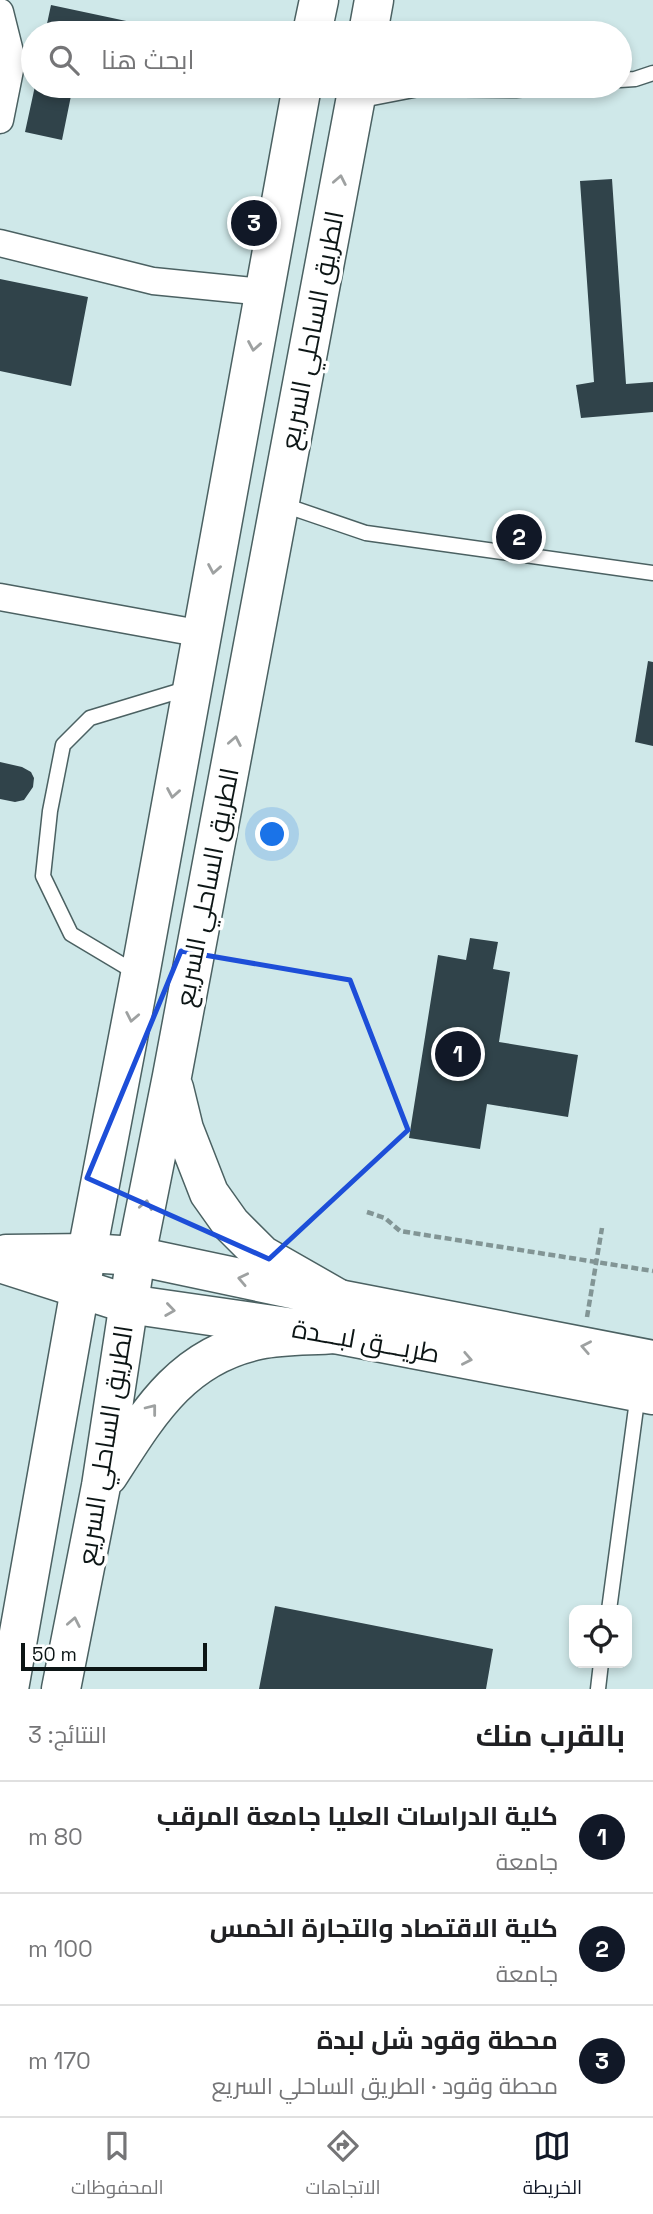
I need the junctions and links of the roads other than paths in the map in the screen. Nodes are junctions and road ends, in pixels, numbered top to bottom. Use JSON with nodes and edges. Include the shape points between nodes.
{"nodes":[{"id":1,"x":319,"y":0,"type":"edge"},
{"id":2,"x":374,"y":0,"type":"edge"},
{"id":3,"x":0,"y":12,"type":"edge"},
{"id":4,"x":315,"y":21,"type":"edge"},
{"id":5,"x":370,"y":21,"type":"edge"},
{"id":6,"x":653,"y":73,"type":"edge"},
{"id":7,"x":632,"y":79,"type":"edge"},
{"id":8,"x":300,"y":98,"type":"edge"},
{"id":9,"x":355,"y":98,"type":"edge"},
{"id":10,"x":0,"y":120,"type":"edge"},
{"id":11,"x":0,"y":243,"type":"edge"},
{"id":12,"x":263,"y":292,"type":"junction"},
{"id":13,"x":279,"y":503,"type":"junction"},
{"id":14,"x":653,"y":573,"type":"edge"},
{"id":15,"x":0,"y":597,"type":"edge"},
{"id":16,"x":203,"y":634,"type":"junction"},
{"id":17,"x":193,"y":687,"type":"junction"},
{"id":18,"x":140,"y":975,"type":"junction"},
{"id":19,"x":172,"y":1076,"type":"junction"},
{"id":20,"x":0,"y":1254,"type":"edge"},
{"id":21,"x":136,"y":1256,"type":"junction"},
{"id":22,"x":0,"y":1263,"type":"edge"},
{"id":23,"x":84,"y":1271,"type":"junction"},
{"id":24,"x":128,"y":1304,"type":"junction"},
{"id":25,"x":337,"y":1317,"type":"junction"},
{"id":26,"x":647,"y":1376,"type":"edge"},
{"id":27,"x":101,"y":1486,"type":"junction"},
{"id":28,"x":610,"y":1605,"type":"edge"},
{"id":29,"x":600,"y":1668,"type":"edge"},
{"id":30,"x":9,"y":1689,"type":"edge"},
{"id":31,"x":61,"y":1689,"type":"edge"},
{"id":32,"x":598,"y":1689,"type":"edge"}],
"edges":[{"from":1,"to":4,"type":"main road"},
{"from":2,"to":5,"type":"main road"},
{"from":3,"to":10,"type":"street","via":[[12,60]]},
{"from":6,"to":7,"type":"lane"},
{"from":8,"to":12,"type":"main road","name":"الطريق الساحلي السريع"},
{"from":13,"to":9,"type":"main road","name":"الطريق الساحلي السريع","one_way":true},
{"from":11,"to":12,"type":"street","via":[[153,281]]},
{"from":12,"to":16,"type":"main road","name":"الطريق الساحلي السريع","one_way":true},
{"from":13,"to":14,"type":"lane","via":[[366,533]]},
{"from":19,"to":13,"type":"main road","name":"الطريق الساحلي السريع","one_way":true},
{"from":15,"to":16,"type":"street"},
{"from":16,"to":17,"type":"main road","name":"الطريق الساحلي السريع"},
{"from":17,"to":18,"type":"main road","name":"الطريق الساحلي السريع","one_way":true},
{"from":17,"to":18,"type":"lane","via":[[90,718],[63,745],[50,811],[43,876],[71,934]]},
{"from":18,"to":23,"type":"main road","name":"الطريق الساحلي السريع","one_way":true},
{"from":21,"to":19,"type":"main road","name":"الطريق الساحلي السريع","one_way":true},
{"from":19,"to":25,"type":"main road","via":[[184,1129],[209,1193],[262,1255]]},
{"from":20,"to":23,"type":"main road"},
{"from":21,"to":23,"type":"main road","name":"طريـــق لبـــدة"},
{"from":21,"to":24,"type":"main road","name":"الطريق الساحلي السريع"},
{"from":25,"to":21,"type":"main road","name":"طريـــق لبـــدة","one_way":true},
{"from":22,"to":23,"type":"main road"},
{"from":23,"to":24,"type":"main road","name":"طريـــق لبـــدة"},
{"from":23,"to":30,"type":"main road","name":"الطريق الساحلي السريع"},
{"from":24,"to":25,"type":"main road","name":"طريـــق لبـــدة","one_way":true},
{"from":24,"to":27,"type":"main road","name":"الطريق الساحلي السريع"},
{"from":25,"to":26,"type":"main road","name":"طريـــق لبـــدة","one_way":true},
{"from":26,"to":25,"type":"main road","name":"طريـــق لبـــدة","one_way":true,"via":[[583,1346]]},
{"from":27,"to":25,"type":"main road","one_way":true,"via":[[151,1410],[173,1385],[201,1364],[229,1349]]},
{"from":26,"to":28,"type":"lane"},
{"from":31,"to":27,"type":"main road","name":"الطريق الساحلي السريع","one_way":true},
{"from":29,"to":32,"type":"lane"}]}
